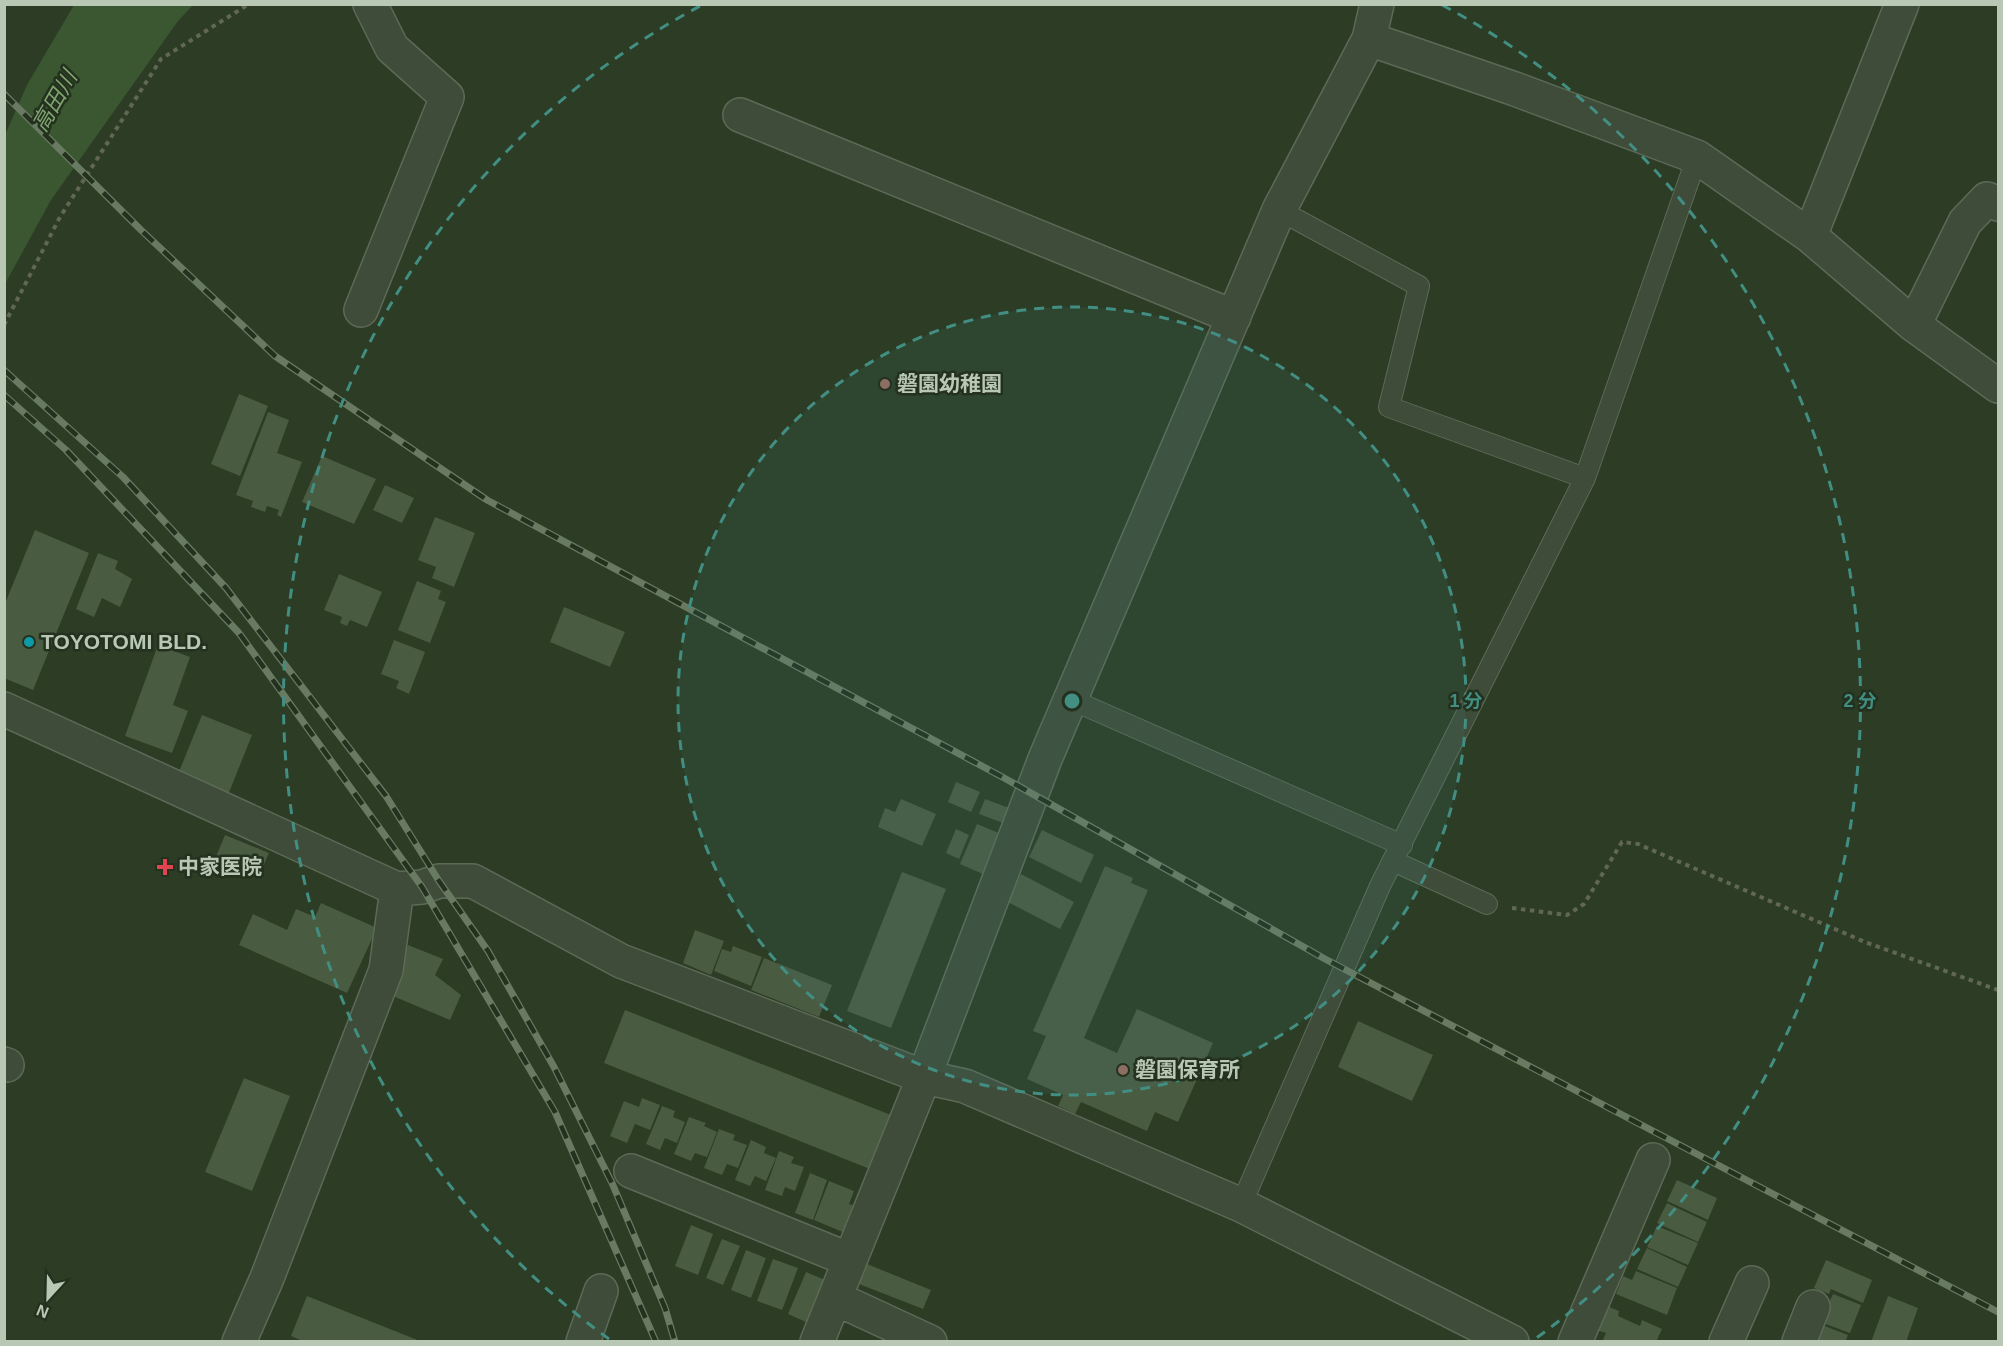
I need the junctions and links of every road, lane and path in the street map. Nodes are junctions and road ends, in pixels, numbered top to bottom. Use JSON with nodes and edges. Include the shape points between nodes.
{"nodes":[{"id":1,"x":249,"y":4,"type":"edge"},
{"id":2,"x":370,"y":4,"type":"edge"},
{"id":3,"x":1377,"y":4,"type":"edge"},
{"id":4,"x":1902,"y":4,"type":"edge"},
{"id":5,"x":1369,"y":39,"type":"junction"},
{"id":6,"x":740,"y":115,"type":"dead end"},
{"id":7,"x":1697,"y":157,"type":"junction"},
{"id":8,"x":1998,"y":204,"type":"edge"},
{"id":9,"x":1279,"y":210,"type":"junction"},
{"id":10,"x":1810,"y":236,"type":"junction"},
{"id":11,"x":361,"y":310,"type":"dead end"},
{"id":12,"x":1234,"y":317,"type":"junction"},
{"id":13,"x":4,"y":325,"type":"edge"},
{"id":14,"x":1914,"y":325,"type":"junction"},
{"id":15,"x":1998,"y":386,"type":"edge"},
{"id":16,"x":1585,"y":478,"type":"junction"},
{"id":17,"x":1070,"y":699,"type":"junction"},
{"id":18,"x":4,"y":709,"type":"edge"},
{"id":19,"x":1397,"y":853,"type":"junction"},
{"id":20,"x":397,"y":889,"type":"junction"},
{"id":21,"x":1487,"y":904,"type":"joint"},
{"id":22,"x":1998,"y":990,"type":"edge"},
{"id":23,"x":924,"y":1077,"type":"junction"},
{"id":24,"x":1653,"y":1160,"type":"dead end"},
{"id":25,"x":632,"y":1171,"type":"dead end"},
{"id":26,"x":1241,"y":1205,"type":"junction"},
{"id":27,"x":850,"y":1260,"type":"junction"},
{"id":28,"x":1752,"y":1283,"type":"dead end"},
{"id":29,"x":601,"y":1291,"type":"dead end"},
{"id":30,"x":835,"y":1298,"type":"junction"},
{"id":31,"x":1813,"y":1307,"type":"dead end"},
{"id":32,"x":1492,"y":1337,"type":"edge"},
{"id":33,"x":239,"y":1341,"type":"edge"},
{"id":34,"x":583,"y":1341,"type":"edge"},
{"id":35,"x":817,"y":1341,"type":"edge"},
{"id":36,"x":930,"y":1341,"type":"edge"},
{"id":37,"x":1575,"y":1341,"type":"edge"},
{"id":38,"x":1726,"y":1341,"type":"edge"},
{"id":39,"x":1799,"y":1341,"type":"edge"}],
"edges":[{"from":1,"to":13,"type":"path","via":[[161,59],[60,217]]},
{"from":2,"to":11,"type":"street","via":[[392,48],[447,97]]},
{"from":3,"to":5,"type":"street"},
{"from":4,"to":10,"type":"street"},
{"from":5,"to":7,"type":"street"},
{"from":5,"to":9,"type":"street"},
{"from":6,"to":12,"type":"street"},
{"from":7,"to":10,"type":"street"},
{"from":7,"to":16,"type":"lane"},
{"from":8,"to":14,"type":"street","via":[[1987,199],[1965,222]]},
{"from":9,"to":12,"type":"street"},
{"from":9,"to":16,"type":"lane","via":[[1419,286],[1389,407]]},
{"from":10,"to":14,"type":"street"},
{"from":12,"to":17,"type":"street"},
{"from":14,"to":15,"type":"street"},
{"from":16,"to":19,"type":"lane"},
{"from":17,"to":19,"type":"lane"},
{"from":17,"to":23,"type":"street"},
{"from":18,"to":20,"type":"street"},
{"from":19,"to":21,"type":"lane"},
{"from":19,"to":26,"type":"lane"},
{"from":20,"to":23,"type":"street","via":[[439,881],[473,881],[621,961]]},
{"from":20,"to":33,"type":"street","via":[[386,970]]},
{"from":21,"to":22,"type":"path","via":[[1567,915],[1584,904],[1622,842],[1638,844],[1865,942]]},
{"from":23,"to":26,"type":"street","via":[[965,1086]]},
{"from":23,"to":27,"type":"street"},
{"from":24,"to":37,"type":"street"},
{"from":25,"to":27,"type":"street"},
{"from":26,"to":32,"type":"street"},
{"from":27,"to":30,"type":"street"},
{"from":28,"to":38,"type":"street"},
{"from":29,"to":34,"type":"street"},
{"from":30,"to":35,"type":"street"},
{"from":30,"to":36,"type":"street"},
{"from":31,"to":39,"type":"street"}]}
